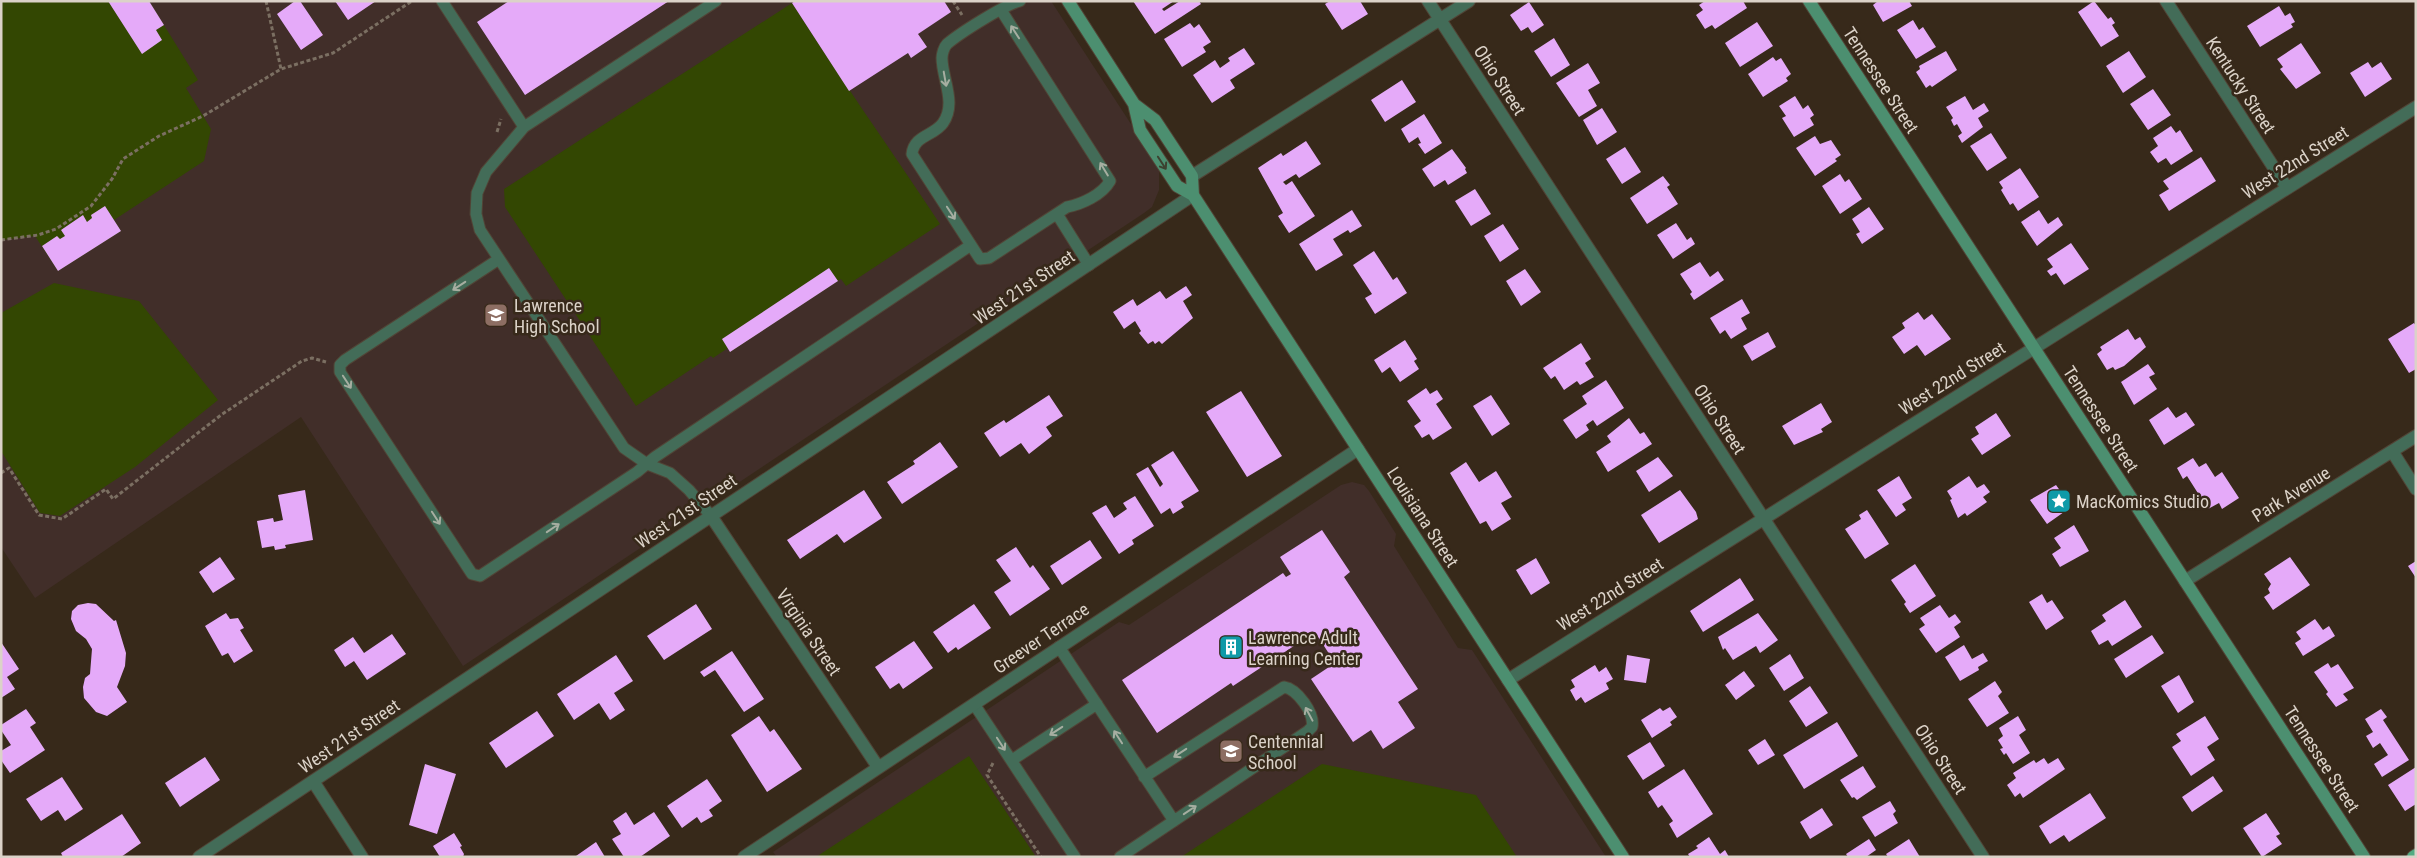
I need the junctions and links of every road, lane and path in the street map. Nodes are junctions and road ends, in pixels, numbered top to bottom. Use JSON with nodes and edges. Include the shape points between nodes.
{"nodes":[{"id":1,"x":266,"y":1,"type":"edge"},
{"id":2,"x":412,"y":1,"type":"edge"},
{"id":3,"x":442,"y":1,"type":"edge"},
{"id":4,"x":716,"y":1,"type":"edge"},
{"id":5,"x":953,"y":1,"type":"edge"},
{"id":6,"x":1020,"y":1,"type":"edge"},
{"id":7,"x":1068,"y":1,"type":"edge"},
{"id":8,"x":1428,"y":1,"type":"edge"},
{"id":9,"x":1469,"y":1,"type":"edge"},
{"id":10,"x":1809,"y":1,"type":"edge"},
{"id":11,"x":2166,"y":1,"type":"edge"},
{"id":12,"x":1001,"y":10,"type":"junction"},
{"id":13,"x":964,"y":18,"type":"dead end"},
{"id":14,"x":1440,"y":19,"type":"junction"},
{"id":15,"x":281,"y":69,"type":"junction"},
{"id":16,"x":504,"y":96,"type":"junction"},
{"id":17,"x":1134,"y":104,"type":"junction"},
{"id":18,"x":2416,"y":106,"type":"edge"},
{"id":19,"x":524,"y":127,"type":"junction"},
{"id":20,"x":495,"y":136,"type":"dead end"},
{"id":21,"x":1192,"y":176,"type":"junction"},
{"id":22,"x":2287,"y":188,"type":"junction"},
{"id":23,"x":1193,"y":196,"type":"junction"},
{"id":24,"x":1057,"y":214,"type":"junction"},
{"id":25,"x":1,"y":240,"type":"edge"},
{"id":26,"x":972,"y":246,"type":"junction"},
{"id":27,"x":499,"y":259,"type":"junction"},
{"id":28,"x":1089,"y":264,"type":"junction"},
{"id":29,"x":2034,"y":347,"type":"junction"},
{"id":30,"x":326,"y":362,"type":"dead end"},
{"id":31,"x":2416,"y":436,"type":"edge"},
{"id":32,"x":1358,"y":449,"type":"junction"},
{"id":33,"x":2392,"y":451,"type":"junction"},
{"id":34,"x":647,"y":464,"type":"junction"},
{"id":35,"x":1,"y":474,"type":"edge"},
{"id":36,"x":2416,"y":488,"type":"edge"},
{"id":37,"x":711,"y":516,"type":"junction"},
{"id":38,"x":1763,"y":518,"type":"junction"},
{"id":39,"x":2185,"y":581,"type":"junction"},
{"id":40,"x":1059,"y":647,"type":"junction"},
{"id":41,"x":1508,"y":680,"type":"junction"},
{"id":42,"x":974,"y":704,"type":"junction"},
{"id":43,"x":1097,"y":704,"type":"junction"},
{"id":44,"x":989,"y":756,"type":"dead end"},
{"id":45,"x":1012,"y":760,"type":"junction"},
{"id":46,"x":878,"y":767,"type":"junction"},
{"id":47,"x":1144,"y":777,"type":"junction"},
{"id":48,"x":313,"y":781,"type":"junction"},
{"id":49,"x":1174,"y":821,"type":"junction"},
{"id":50,"x":199,"y":857,"type":"edge"},
{"id":51,"x":362,"y":857,"type":"edge"},
{"id":52,"x":744,"y":857,"type":"edge"},
{"id":53,"x":1041,"y":857,"type":"edge"},
{"id":54,"x":1075,"y":857,"type":"edge"},
{"id":55,"x":1120,"y":857,"type":"edge"},
{"id":56,"x":1623,"y":857,"type":"edge"},
{"id":57,"x":1983,"y":857,"type":"edge"},
{"id":58,"x":2364,"y":857,"type":"edge"}],
"edges":[{"from":1,"to":15,"type":"path"},
{"from":2,"to":15,"type":"path","via":[[333,53]]},
{"from":3,"to":16,"type":"lane"},
{"from":4,"to":19,"type":"lane"},
{"from":5,"to":13,"type":"path"},
{"from":6,"to":12,"type":"lane"},
{"from":7,"to":17,"type":"main road","name":"Louisiana Street"},
{"from":8,"to":14,"type":"street","name":"Ohio Street"},
{"from":9,"to":14,"type":"street"},
{"from":10,"to":29,"type":"main road","name":"Tennessee Street"},
{"from":11,"to":22,"type":"street","name":"Kentucky Street"},
{"from":24,"to":12,"type":"lane","one_way":true,"via":[[1067,207],[1081,204],[1107,187],[1110,181]]},
{"from":12,"to":26,"type":"lane","one_way":true,"via":[[946,46],[941,57],[948,110],[943,124],[917,141],[912,154]]},
{"from":14,"to":21,"type":"street"},
{"from":14,"to":38,"type":"street","name":"Ohio Street"},
{"from":15,"to":25,"type":"path","via":[[123,159],[92,206],[56,230]]},
{"from":16,"to":19,"type":"lane"},
{"from":16,"to":20,"type":"path","via":[[492,103],[501,119]]},
{"from":17,"to":21,"type":"main road","name":"Louisiana Street","via":[[1155,120]]},
{"from":17,"to":23,"type":"main road","name":"Louisiana Street","one_way":true,"via":[[1140,130],[1177,186]]},
{"from":18,"to":22,"type":"street","name":"West 22nd Street"},
{"from":19,"to":27,"type":"lane","via":[[486,172],[477,193],[476,214],[480,230]]},
{"from":21,"to":23,"type":"main road"},
{"from":22,"to":29,"type":"street","name":"West 22nd Street"},
{"from":23,"to":28,"type":"street","name":"West 21st Street"},
{"from":23,"to":32,"type":"main road","name":"Louisiana Street"},
{"from":24,"to":26,"type":"lane","via":[[989,258],[980,259]]},
{"from":24,"to":28,"type":"lane"},
{"from":26,"to":34,"type":"lane"},
{"from":27,"to":34,"type":"lane","via":[[624,448]]},
{"from":27,"to":34,"type":"lane","one_way":true,"via":[[340,365],[340,372],[472,574],[480,576],[486,573]]},
{"from":28,"to":37,"type":"street","name":"West 21st Street"},
{"from":29,"to":38,"type":"street","name":"West 22nd Street"},
{"from":29,"to":39,"type":"main road","name":"Tennessee Street"},
{"from":30,"to":35,"type":"path","via":[[312,358],[302,361],[221,415],[113,499],[106,489],[62,519],[39,515],[10,468]]},
{"from":31,"to":33,"type":"street","name":"Park Avenue"},
{"from":32,"to":40,"type":"street","name":"Greever Terrace"},
{"from":32,"to":41,"type":"main road","name":"Louisiana Street"},
{"from":33,"to":36,"type":"street"},
{"from":33,"to":39,"type":"street","name":"Park Avenue"},
{"from":34,"to":37,"type":"lane","via":[[670,473]]},
{"from":37,"to":46,"type":"street","name":"Virginia Street"},
{"from":37,"to":48,"type":"street","name":"West 21st Street"},
{"from":38,"to":41,"type":"street","name":"West 22nd Street"},
{"from":38,"to":57,"type":"street","name":"Ohio Street"},
{"from":39,"to":58,"type":"main road","name":"Tennessee Street"},
{"from":40,"to":42,"type":"street","name":"Greever Terrace"},
{"from":40,"to":43,"type":"lane"},
{"from":41,"to":56,"type":"main road","name":"Louisiana Street"},
{"from":42,"to":45,"type":"lane","one_way":true},
{"from":42,"to":46,"type":"street","name":"Greever Terrace"},
{"from":43,"to":45,"type":"lane","one_way":true},
{"from":47,"to":43,"type":"lane","one_way":true},
{"from":44,"to":53,"type":"path","via":[[994,764],[987,775]]},
{"from":45,"to":54,"type":"lane"},
{"from":46,"to":52,"type":"street","name":"Greever Terrace"},
{"from":47,"to":49,"type":"lane"},
{"from":49,"to":47,"type":"lane","one_way":true,"via":[[1308,731],[1313,717],[1295,691],[1284,687]]},
{"from":48,"to":50,"type":"street","name":"West 21st Street"},
{"from":48,"to":51,"type":"street"},
{"from":49,"to":55,"type":"lane"}]}
